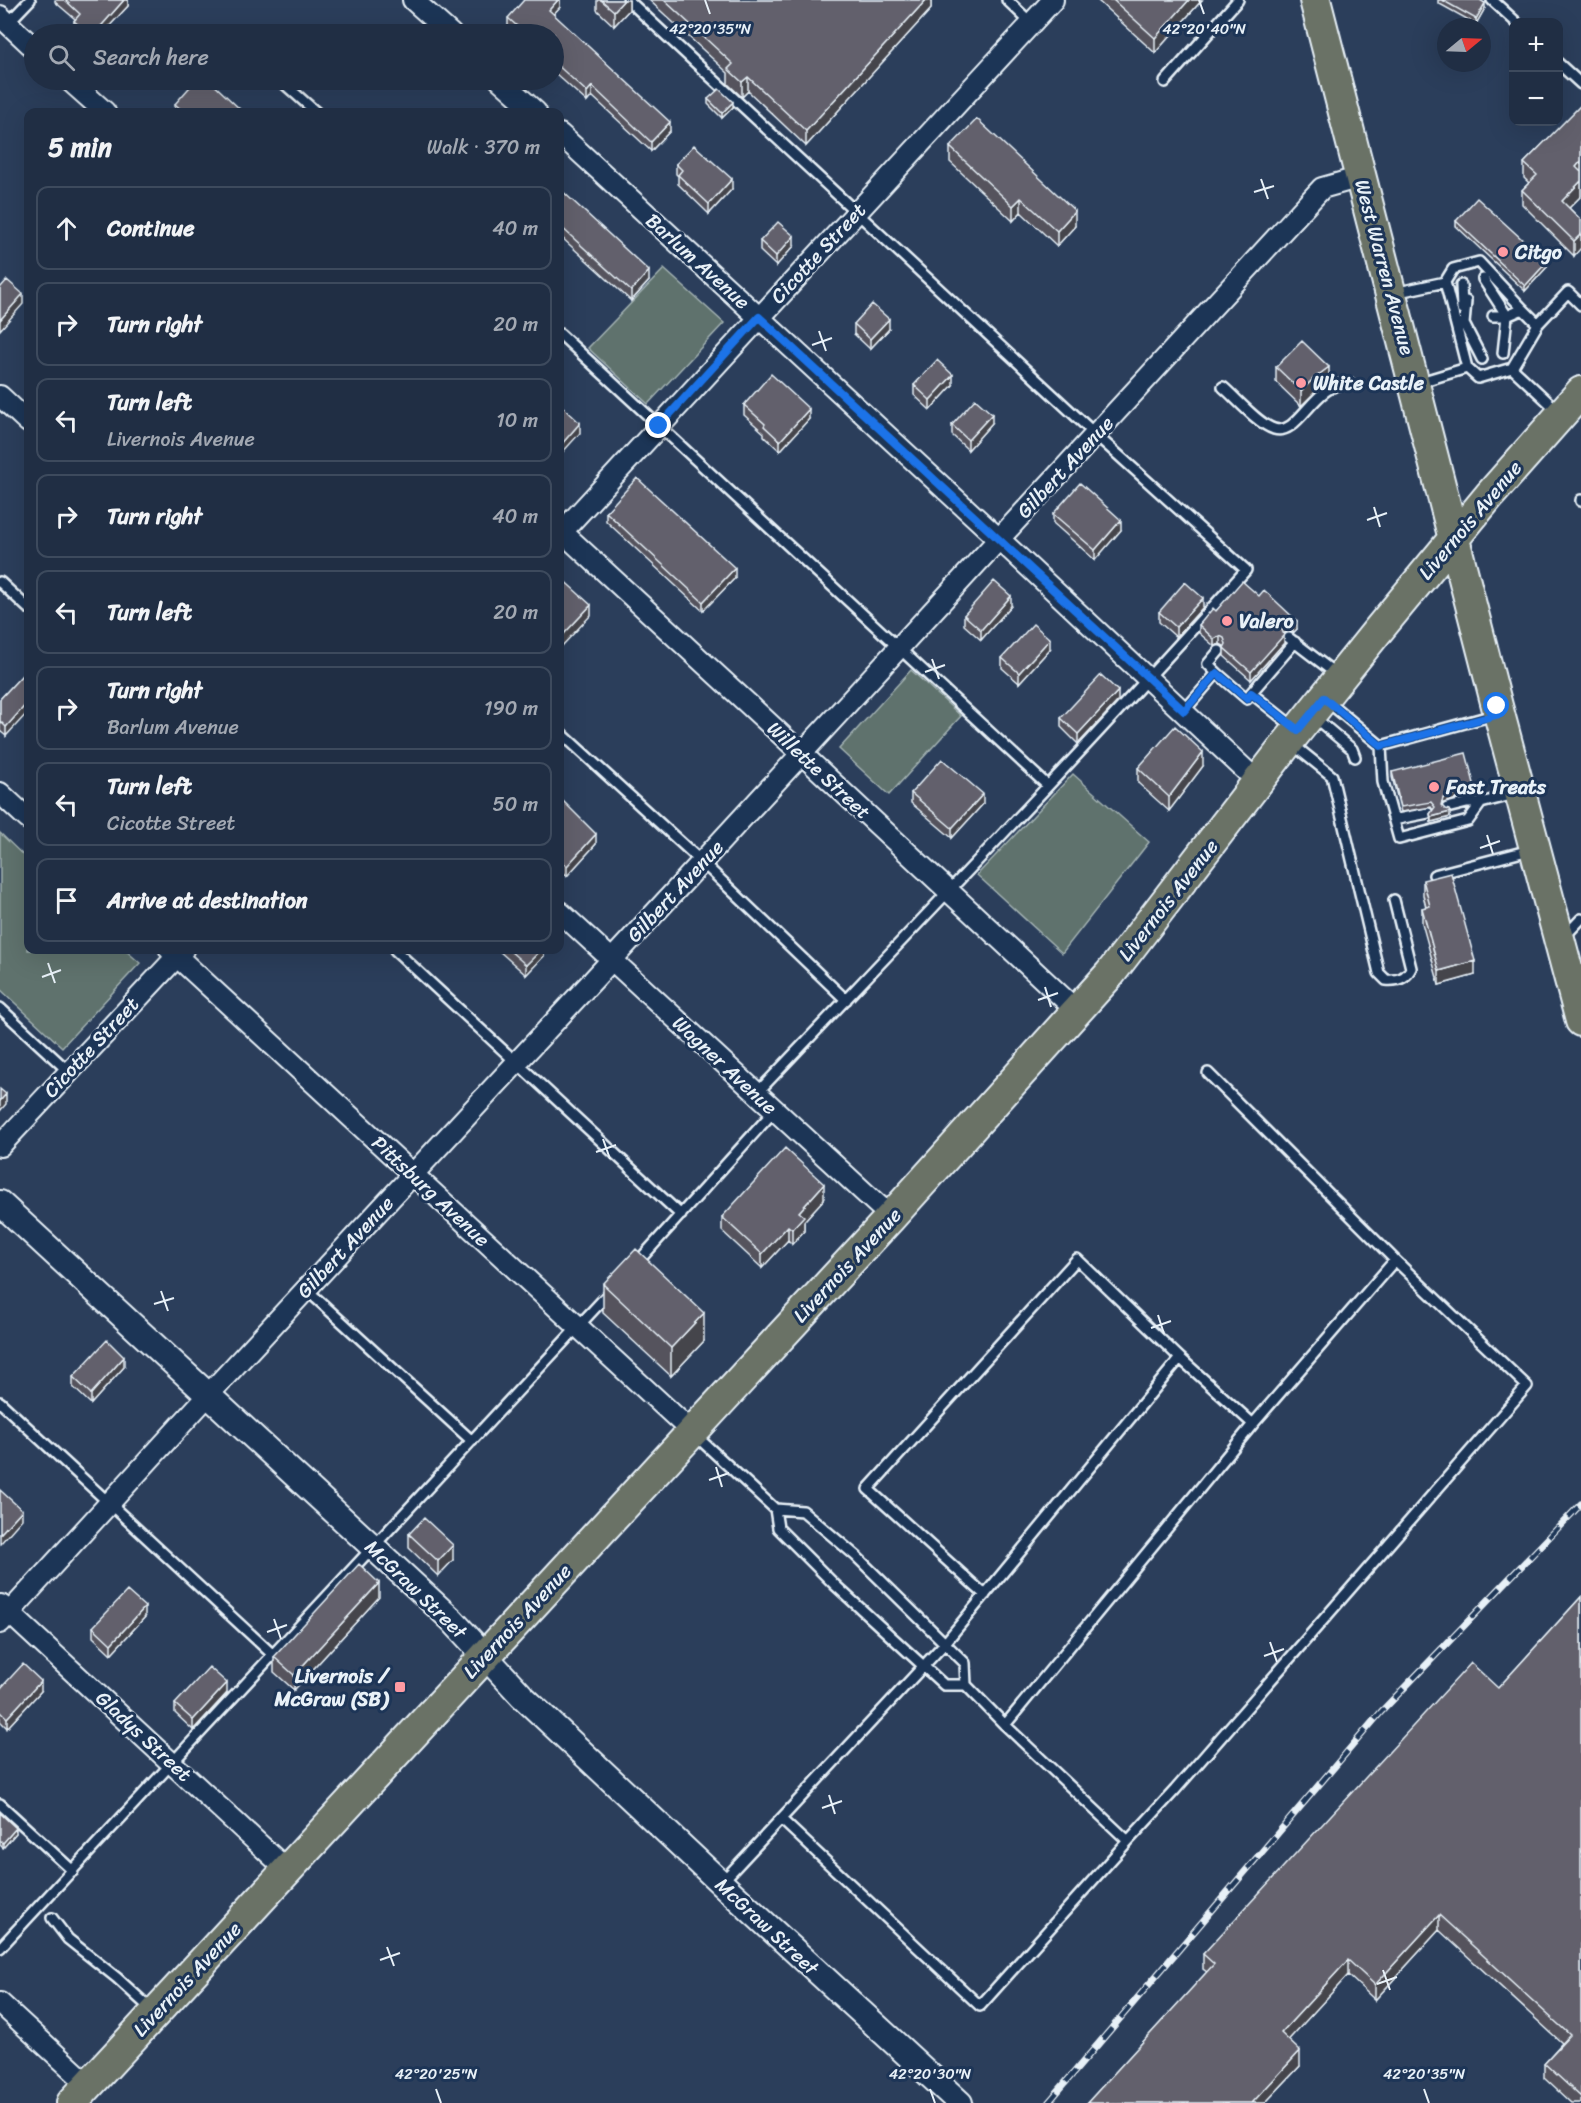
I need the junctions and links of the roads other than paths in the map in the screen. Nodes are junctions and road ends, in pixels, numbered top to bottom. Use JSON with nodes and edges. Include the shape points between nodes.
{"nodes":[{"id":1,"x":30,"y":0,"type":"edge"},
{"id":2,"x":413,"y":0,"type":"edge"},
{"id":3,"x":628,"y":0,"type":"edge"},
{"id":4,"x":1007,"y":0,"type":"edge"},
{"id":5,"x":1053,"y":0,"type":"edge"},
{"id":6,"x":1238,"y":0,"type":"edge"},
{"id":7,"x":1315,"y":0,"type":"edge"},
{"id":8,"x":1492,"y":0,"type":"edge"},
{"id":9,"x":1512,"y":18,"type":"edge"},
{"id":10,"x":4,"y":20,"type":"edge"},
{"id":11,"x":1031,"y":23,"type":"junction"},
{"id":12,"x":440,"y":24,"type":"edge"},
{"id":13,"x":24,"y":39,"type":"edge"},
{"id":14,"x":1563,"y":68,"type":"edge"},
{"id":15,"x":1166,"y":82,"type":"dead end"},
{"id":16,"x":1581,"y":84,"type":"edge"},
{"id":17,"x":80,"y":90,"type":"edge"},
{"id":18,"x":291,"y":90,"type":"edge"},
{"id":19,"x":511,"y":90,"type":"edge"},
{"id":20,"x":100,"y":108,"type":"edge"},
{"id":21,"x":311,"y":108,"type":"edge"},
{"id":22,"x":532,"y":108,"type":"edge"},
{"id":23,"x":564,"y":138,"type":"edge"},
{"id":24,"x":1361,"y":177,"type":"junction"},
{"id":25,"x":857,"y":212,"type":"junction"},
{"id":26,"x":1483,"y":279,"type":"dead end"},
{"id":27,"x":1445,"y":282,"type":"junction"},
{"id":28,"x":1461,"y":285,"type":"dead end"},
{"id":29,"x":1392,"y":293,"type":"junction"},
{"id":30,"x":1487,"y":295,"type":"dead end"},
{"id":31,"x":1466,"y":301,"type":"dead end"},
{"id":32,"x":1581,"y":305,"type":"edge"},
{"id":33,"x":1523,"y":309,"type":"junction"},
{"id":34,"x":1493,"y":316,"type":"dead end"},
{"id":35,"x":1507,"y":316,"type":"junction"},
{"id":36,"x":759,"y":317,"type":"junction"},
{"id":37,"x":1464,"y":324,"type":"junction"},
{"id":38,"x":1538,"y":324,"type":"junction"},
{"id":39,"x":564,"y":338,"type":"edge"},
{"id":40,"x":1499,"y":338,"type":"dead end"},
{"id":41,"x":1478,"y":344,"type":"dead end"},
{"id":42,"x":1503,"y":353,"type":"dead end"},
{"id":43,"x":1482,"y":359,"type":"dead end"},
{"id":44,"x":1467,"y":368,"type":"junction"},
{"id":45,"x":1512,"y":368,"type":"junction"},
{"id":46,"x":1415,"y":383,"type":"junction"},
{"id":47,"x":1350,"y":384,"type":"dead end"},
{"id":48,"x":1223,"y":387,"type":"dead end"},
{"id":49,"x":1581,"y":392,"type":"edge"},
{"id":50,"x":0,"y":396,"type":"edge"},
{"id":51,"x":1561,"y":414,"type":"junction"},
{"id":52,"x":24,"y":418,"type":"edge"},
{"id":53,"x":659,"y":426,"type":"junction"},
{"id":54,"x":1095,"y":434,"type":"junction"},
{"id":55,"x":564,"y":528,"type":"edge"},
{"id":56,"x":564,"y":536,"type":"edge"},
{"id":57,"x":1455,"y":537,"type":"junction"},
{"id":58,"x":998,"y":538,"type":"junction"},
{"id":59,"x":0,"y":582,"type":"edge"},
{"id":60,"x":24,"y":604,"type":"edge"},
{"id":61,"x":898,"y":647,"type":"junction"},
{"id":62,"x":1219,"y":651,"type":"dead end"},
{"id":63,"x":1217,"y":673,"type":"junction"},
{"id":64,"x":1149,"y":679,"type":"junction"},
{"id":65,"x":1251,"y":693,"type":"junction"},
{"id":66,"x":1184,"y":711,"type":"junction"},
{"id":67,"x":1313,"y":712,"type":"junction"},
{"id":68,"x":1500,"y":714,"type":"junction"},
{"id":69,"x":564,"y":736,"type":"edge"},
{"id":70,"x":1381,"y":746,"type":"junction"},
{"id":71,"x":802,"y":753,"type":"junction"},
{"id":72,"x":1355,"y":757,"type":"dead end"},
{"id":73,"x":1258,"y":782,"type":"junction"},
{"id":74,"x":1048,"y":786,"type":"junction"},
{"id":75,"x":0,"y":793,"type":"edge"},
{"id":76,"x":1521,"y":793,"type":"junction"},
{"id":77,"x":1480,"y":803,"type":"junction"},
{"id":78,"x":1447,"y":808,"type":"edge"},
{"id":79,"x":1428,"y":813,"type":"edge"},
{"id":80,"x":24,"y":815,"type":"edge"},
{"id":81,"x":1392,"y":815,"type":"junction"},
{"id":82,"x":1535,"y":848,"type":"junction"},
{"id":83,"x":702,"y":862,"type":"junction"},
{"id":84,"x":1434,"y":875,"type":"edge"},
{"id":85,"x":950,"y":891,"type":"junction"},
{"id":86,"x":1394,"y":900,"type":"dead end"},
{"id":87,"x":564,"y":916,"type":"edge"},
{"id":88,"x":1581,"y":919,"type":"edge"},
{"id":89,"x":1560,"y":941,"type":"junction"},
{"id":90,"x":175,"y":954,"type":"edge"},
{"id":91,"x":179,"y":954,"type":"edge"},
{"id":92,"x":399,"y":954,"type":"edge"},
{"id":93,"x":612,"y":960,"type":"junction"},
{"id":94,"x":846,"y":1000,"type":"junction"},
{"id":95,"x":0,"y":1008,"type":"edge"},
{"id":96,"x":1077,"y":1011,"type":"junction"},
{"id":97,"x":1581,"y":1021,"type":"edge"},
{"id":98,"x":516,"y":1063,"type":"junction"},
{"id":99,"x":68,"y":1071,"type":"junction"},
{"id":100,"x":1208,"y":1073,"type":"dead end"},
{"id":101,"x":757,"y":1093,"type":"junction"},
{"id":102,"x":775,"y":1110,"type":"junction"},
{"id":103,"x":0,"y":1146,"type":"edge"},
{"id":104,"x":413,"y":1174,"type":"junction"},
{"id":105,"x":0,"y":1203,"type":"edge"},
{"id":106,"x":681,"y":1215,"type":"junction"},
{"id":107,"x":891,"y":1218,"type":"junction"},
{"id":108,"x":1395,"y":1260,"type":"junction"},
{"id":109,"x":626,"y":1275,"type":"edge"},
{"id":110,"x":618,"y":1283,"type":"edge"},
{"id":111,"x":306,"y":1289,"type":"junction"},
{"id":112,"x":579,"y":1327,"type":"junction"},
{"id":113,"x":1180,"y":1358,"type":"junction"},
{"id":114,"x":208,"y":1395,"type":"junction"},
{"id":115,"x":0,"y":1402,"type":"edge"},
{"id":116,"x":1253,"y":1424,"type":"junction"},
{"id":117,"x":692,"y":1432,"type":"junction"},
{"id":118,"x":472,"y":1441,"type":"junction"},
{"id":119,"x":110,"y":1503,"type":"junction"},
{"id":120,"x":776,"y":1509,"type":"junction"},
{"id":121,"x":374,"y":1548,"type":"junction"},
{"id":122,"x":985,"y":1595,"type":"junction"},
{"id":123,"x":3,"y":1613,"type":"edge"},
{"id":124,"x":945,"y":1643,"type":"junction"},
{"id":125,"x":273,"y":1655,"type":"junction"},
{"id":126,"x":484,"y":1657,"type":"junction"},
{"id":127,"x":924,"y":1667,"type":"junction"},
{"id":128,"x":966,"y":1685,"type":"junction"},
{"id":129,"x":1005,"y":1725,"type":"junction"},
{"id":130,"x":173,"y":1763,"type":"junction"},
{"id":131,"x":0,"y":1804,"type":"edge"},
{"id":132,"x":781,"y":1819,"type":"junction"},
{"id":133,"x":1128,"y":1841,"type":"junction"},
{"id":134,"x":73,"y":1870,"type":"junction"},
{"id":135,"x":287,"y":1870,"type":"junction"},
{"id":136,"x":721,"y":1883,"type":"junction"},
{"id":137,"x":52,"y":1918,"type":"dead end"},
{"id":138,"x":0,"y":1948,"type":"edge"},
{"id":139,"x":0,"y":2003,"type":"edge"},
{"id":140,"x":156,"y":2013,"type":"junction"},
{"id":141,"x":81,"y":2094,"type":"edge"},
{"id":142,"x":960,"y":2103,"type":"edge"}],
"edges":[{"from":1,"to":10,"type":"lane"},
{"from":2,"to":12,"type":"street"},
{"from":3,"to":25,"type":"lane"},
{"from":4,"to":11,"type":"lane"},
{"from":5,"to":11,"type":"street","name":"Cicotte Street"},
{"from":6,"to":15,"type":"lane"},
{"from":7,"to":24,"type":"main road","name":"West Warren Avenue"},
{"from":8,"to":9,"type":"lane"},
{"from":10,"to":13,"type":"street"},
{"from":11,"to":25,"type":"street","name":"Cicotte Street"},
{"from":14,"to":16,"type":"lane"},
{"from":17,"to":20,"type":"street"},
{"from":18,"to":21,"type":"lane"},
{"from":19,"to":22,"type":"street"},
{"from":23,"to":36,"type":"street","name":"Barlum Avenue"},
{"from":24,"to":29,"type":"main road","name":"West Warren Avenue"},
{"from":24,"to":54,"type":"street","name":"Gilbert Avenue","via":[[1322,188]]},
{"from":25,"to":36,"type":"street","name":"Cicotte Street"},
{"from":25,"to":54,"type":"lane"},
{"from":26,"to":35,"type":"lane"},
{"from":27,"to":29,"type":"lane"},
{"from":27,"to":33,"type":"lane","via":[[1453,269],[1479,262]]},
{"from":27,"to":37,"type":"lane"},
{"from":28,"to":37,"type":"lane"},
{"from":29,"to":46,"type":"main road","name":"West Warren Avenue"},
{"from":30,"to":35,"type":"lane"},
{"from":31,"to":37,"type":"lane"},
{"from":32,"to":38,"type":"lane","via":[[1568,292]]},
{"from":33,"to":35,"type":"lane"},
{"from":33,"to":38,"type":"lane"},
{"from":34,"to":35,"type":"lane"},
{"from":35,"to":40,"type":"lane"},
{"from":35,"to":42,"type":"lane"},
{"from":36,"to":53,"type":"street","name":"Cicotte Street"},
{"from":36,"to":58,"type":"street","name":"Barlum Avenue"},
{"from":37,"to":41,"type":"lane"},
{"from":37,"to":43,"type":"lane"},
{"from":37,"to":44,"type":"lane"},
{"from":38,"to":45,"type":"lane"},
{"from":39,"to":53,"type":"lane"},
{"from":44,"to":45,"type":"lane","via":[[1478,378]]},
{"from":44,"to":46,"type":"lane"},
{"from":45,"to":51,"type":"lane"},
{"from":46,"to":57,"type":"main road","name":"West Warren Avenue"},
{"from":47,"to":48,"type":"lane","via":[[1328,388],[1291,426],[1282,430],[1264,424]]},
{"from":49,"to":51,"type":"main road","name":"Livernois Avenue"},
{"from":50,"to":52,"type":"street"},
{"from":51,"to":57,"type":"main road","name":"Livernois Avenue"},
{"from":53,"to":55,"type":"street","name":"Cicotte Street"},
{"from":53,"to":61,"type":"lane"},
{"from":54,"to":58,"type":"street","name":"Gilbert Avenue"},
{"from":54,"to":64,"type":"lane","via":[[1246,570]]},
{"from":56,"to":71,"type":"street","name":"Willette Street"},
{"from":57,"to":67,"type":"main road","name":"Livernois Avenue"},
{"from":57,"to":68,"type":"main road","name":"West Warren Avenue"},
{"from":58,"to":61,"type":"street","name":"Gilbert Avenue"},
{"from":58,"to":64,"type":"street","name":"Barlum Avenue"},
{"from":59,"to":60,"type":"lane"},
{"from":61,"to":71,"type":"street","name":"Gilbert Avenue"},
{"from":61,"to":74,"type":"lane"},
{"from":62,"to":63,"type":"lane","via":[[1208,664]]},
{"from":63,"to":65,"type":"lane","via":[[1247,699]]},
{"from":63,"to":66,"type":"lane"},
{"from":64,"to":66,"type":"street","name":"Barlum Avenue"},
{"from":64,"to":74,"type":"lane"},
{"from":65,"to":67,"type":"lane"},
{"from":65,"to":67,"type":"lane","via":[[1292,640]]},
{"from":66,"to":73,"type":"street","name":"Barlum Avenue"},
{"from":67,"to":70,"type":"lane"},
{"from":67,"to":72,"type":"lane","via":[[1352,749]]},
{"from":67,"to":73,"type":"main road","name":"Livernois Avenue"},
{"from":67,"to":86,"type":"lane","via":[[1379,973],[1392,981],[1401,979],[1411,968]]},
{"from":68,"to":70,"type":"lane"},
{"from":68,"to":76,"type":"main road","name":"West Warren Avenue"},
{"from":69,"to":83,"type":"lane"},
{"from":70,"to":81,"type":"lane","via":[[1383,782]]},
{"from":71,"to":83,"type":"street","name":"Gilbert Avenue"},
{"from":71,"to":85,"type":"street","name":"Willette Street"},
{"from":73,"to":96,"type":"main road","name":"Livernois Avenue"},
{"from":74,"to":85,"type":"lane"},
{"from":75,"to":80,"type":"street"},
{"from":76,"to":77,"type":"lane"},
{"from":76,"to":82,"type":"main road","name":"West Warren Avenue"},
{"from":77,"to":78,"type":"lane"},
{"from":77,"to":81,"type":"lane","via":[[1468,821],[1399,839]]},
{"from":79,"to":81,"type":"lane","via":[[1398,819]]},
{"from":82,"to":84,"type":"lane"},
{"from":82,"to":89,"type":"main road","name":"West Warren Avenue"},
{"from":83,"to":93,"type":"street","name":"Gilbert Avenue"},
{"from":83,"to":94,"type":"lane"},
{"from":85,"to":94,"type":"lane"},
{"from":85,"to":96,"type":"street","name":"Willette Street"},
{"from":87,"to":93,"type":"street","name":"Wagner Avenue"},
{"from":88,"to":89,"type":"lane"},
{"from":89,"to":97,"type":"main road","name":"West Warren Avenue"},
{"from":90,"to":99,"type":"street","name":"Cicotte Street"},
{"from":91,"to":104,"type":"street","name":"Pittsburg Avenue"},
{"from":92,"to":98,"type":"lane"},
{"from":93,"to":98,"type":"street","name":"Gilbert Avenue"},
{"from":93,"to":101,"type":"street","name":"Wagner Avenue"},
{"from":94,"to":101,"type":"lane"},
{"from":95,"to":99,"type":"lane"},
{"from":96,"to":107,"type":"main road","name":"Livernois Avenue"},
{"from":98,"to":104,"type":"street","name":"Gilbert Avenue"},
{"from":98,"to":106,"type":"lane"},
{"from":99,"to":103,"type":"street","name":"Cicotte Street"},
{"from":100,"to":108,"type":"lane"},
{"from":101,"to":102,"type":"street","name":"Wagner Avenue"},
{"from":102,"to":106,"type":"lane"},
{"from":102,"to":107,"type":"street","name":"Wagner Avenue"},
{"from":104,"to":111,"type":"street","name":"Gilbert Avenue"},
{"from":104,"to":112,"type":"street","name":"Pittsburg Avenue"},
{"from":105,"to":114,"type":"street","name":"McGraw Street"},
{"from":106,"to":109,"type":"lane"},
{"from":107,"to":117,"type":"main road","name":"Livernois Avenue"},
{"from":108,"to":116,"type":"lane"},
{"from":108,"to":133,"type":"lane","via":[[1527,1386]]},
{"from":110,"to":112,"type":"lane"},
{"from":111,"to":114,"type":"street","name":"Gilbert Avenue"},
{"from":111,"to":118,"type":"lane"},
{"from":112,"to":117,"type":"street","name":"Pittsburg Avenue"},
{"from":112,"to":118,"type":"lane"},
{"from":113,"to":116,"type":"lane"},
{"from":113,"to":122,"type":"lane"},
{"from":113,"to":122,"type":"lane","via":[[1077,1258],[868,1489]]},
{"from":114,"to":119,"type":"street","name":"Gilbert Avenue"},
{"from":114,"to":121,"type":"street","name":"McGraw Street"},
{"from":115,"to":119,"type":"lane"},
{"from":116,"to":129,"type":"lane"},
{"from":117,"to":120,"type":"lane"},
{"from":117,"to":126,"type":"main road","name":"Livernois Avenue"},
{"from":118,"to":121,"type":"lane"},
{"from":119,"to":123,"type":"street","name":"Gilbert Avenue"},
{"from":119,"to":125,"type":"lane"},
{"from":120,"to":124,"type":"lane","via":[[802,1511],[856,1556]]},
{"from":120,"to":127,"type":"lane","via":[[778,1528]]},
{"from":121,"to":125,"type":"lane"},
{"from":121,"to":126,"type":"street","name":"McGraw Street","via":[[452,1620]]},
{"from":122,"to":124,"type":"lane"},
{"from":123,"to":130,"type":"street","name":"Gladys Street"},
{"from":124,"to":127,"type":"lane"},
{"from":124,"to":128,"type":"lane","via":[[965,1663]]},
{"from":125,"to":130,"type":"lane"},
{"from":126,"to":135,"type":"main road","name":"Livernois Avenue"},
{"from":126,"to":136,"type":"street","name":"McGraw Street"},
{"from":127,"to":128,"type":"lane","via":[[944,1685]]},
{"from":127,"to":132,"type":"lane"},
{"from":128,"to":129,"type":"lane"},
{"from":129,"to":133,"type":"lane"},
{"from":130,"to":134,"type":"lane"},
{"from":130,"to":135,"type":"street","name":"Gladys Street"},
{"from":131,"to":134,"type":"lane"},
{"from":132,"to":133,"type":"lane","via":[[980,2006]]},
{"from":132,"to":136,"type":"lane"},
{"from":134,"to":138,"type":"lane"},
{"from":135,"to":140,"type":"main road","name":"Livernois Avenue"},
{"from":136,"to":142,"type":"street","name":"McGraw Street"},
{"from":137,"to":140,"type":"lane","via":[[68,1939]]},
{"from":139,"to":141,"type":"street"},
{"from":140,"to":141,"type":"main road","name":"Livernois Avenue"}]}
